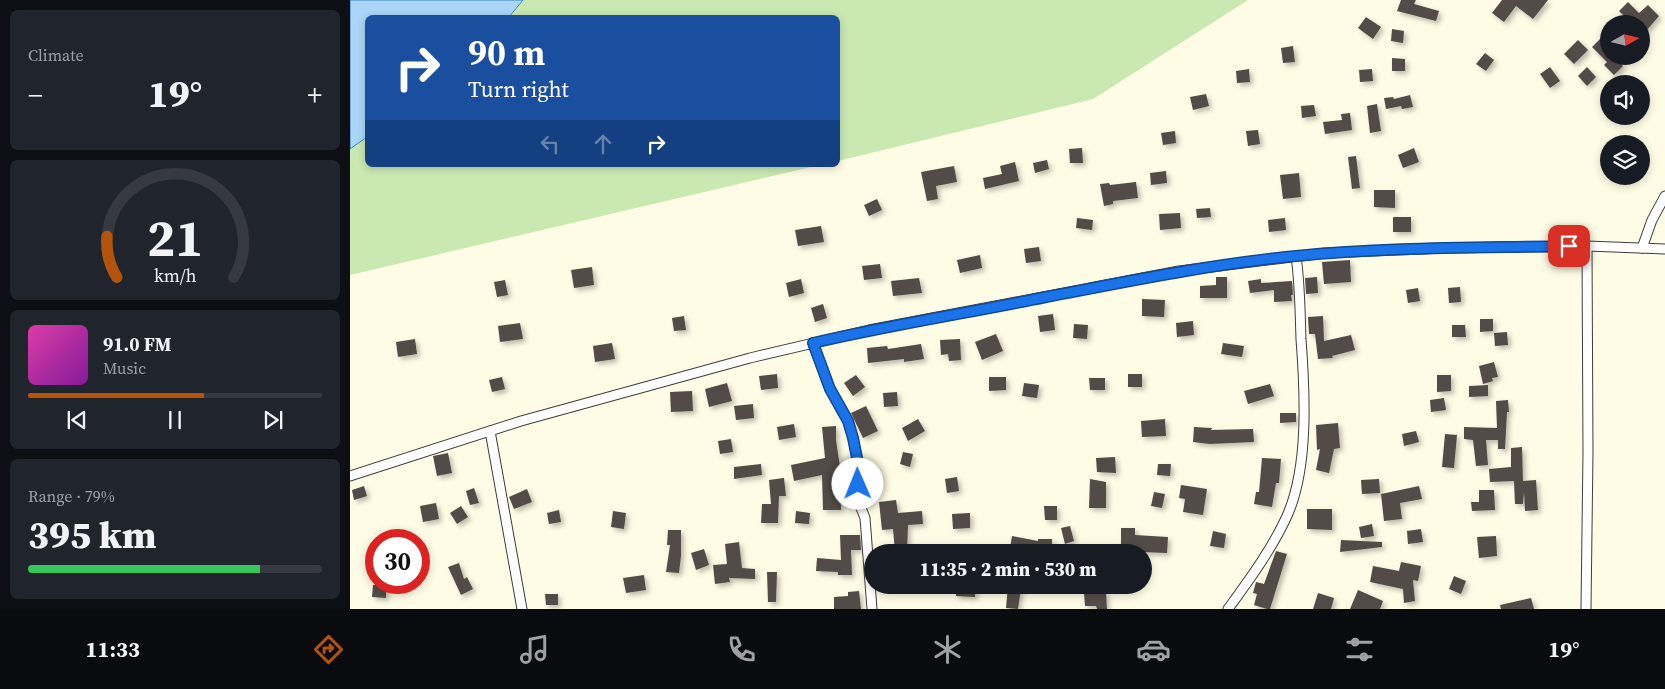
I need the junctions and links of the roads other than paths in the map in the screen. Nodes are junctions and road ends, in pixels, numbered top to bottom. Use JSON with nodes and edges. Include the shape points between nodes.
{"nodes":[{"id":1,"x":1665,"y":196,"type":"edge"},
{"id":2,"x":1587,"y":246,"type":"junction"},
{"id":3,"x":1642,"y":248,"type":"junction"},
{"id":4,"x":1665,"y":249,"type":"edge"},
{"id":5,"x":1296,"y":256,"type":"junction"},
{"id":6,"x":813,"y":343,"type":"junction"},
{"id":7,"x":490,"y":431,"type":"junction"},
{"id":8,"x":350,"y":476,"type":"edge"},
{"id":9,"x":522,"y":609,"type":"edge"},
{"id":10,"x":872,"y":609,"type":"edge"},
{"id":11,"x":1228,"y":609,"type":"edge"},
{"id":12,"x":1586,"y":609,"type":"edge"}],
"edges":[{"from":1,"to":3,"type":"street"},
{"from":2,"to":3,"type":"street"},
{"from":2,"to":5,"type":"street","via":[[1446,248]]},
{"from":2,"to":12,"type":"street"},
{"from":3,"to":4,"type":"street"},
{"from":5,"to":6,"type":"street","via":[[1179,271]]},
{"from":5,"to":11,"type":"street","via":[[1305,384],[1303,438],[1293,499],[1274,540]]},
{"from":6,"to":7,"type":"street"},
{"from":6,"to":10,"type":"street","via":[[853,438],[859,468],[857,498],[865,518]]},
{"from":7,"to":8,"type":"street"},
{"from":7,"to":9,"type":"street"}]}
